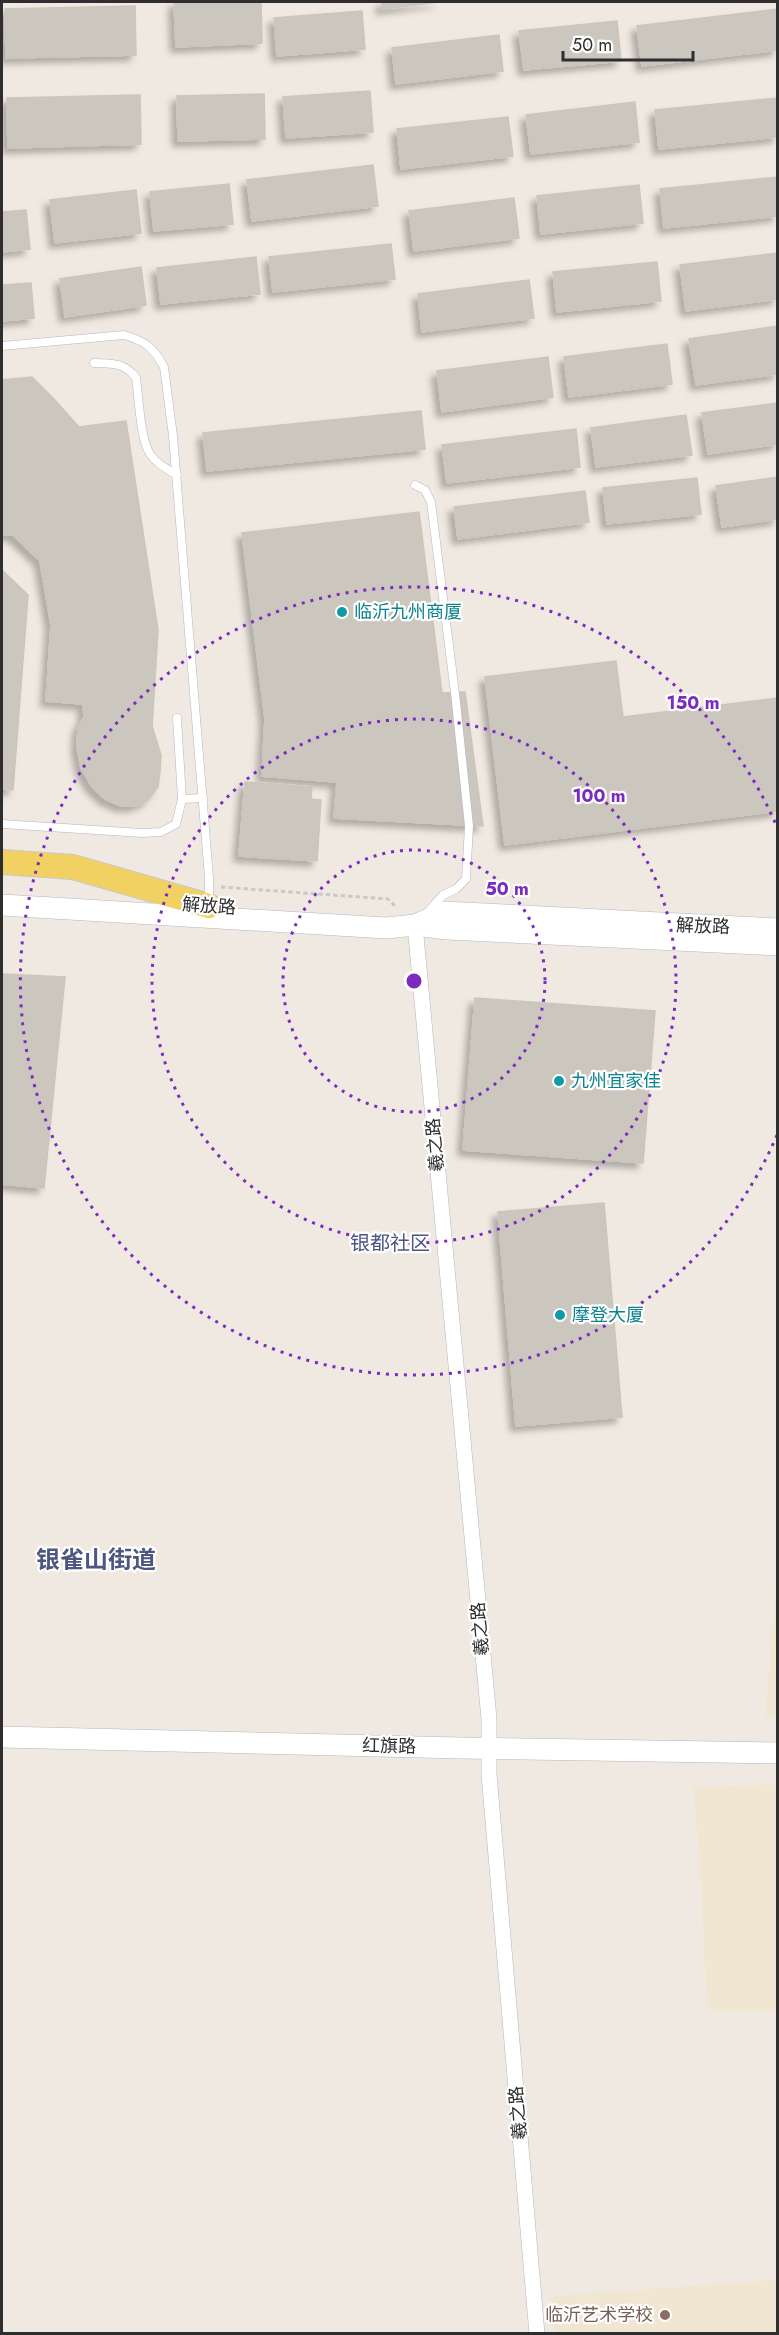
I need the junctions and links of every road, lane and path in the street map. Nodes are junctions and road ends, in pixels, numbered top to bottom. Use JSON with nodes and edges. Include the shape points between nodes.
{"nodes":[{"id":1,"x":2,"y":346,"type":"edge"},
{"id":2,"x":94,"y":363,"type":"dead end"},
{"id":3,"x":177,"y":475,"type":"junction"},
{"id":4,"x":415,"y":485,"type":"dead end"},
{"id":5,"x":177,"y":718,"type":"dead end"},
{"id":6,"x":203,"y":798,"type":"junction"},
{"id":7,"x":182,"y":799,"type":"junction"},
{"id":8,"x":2,"y":824,"type":"edge"},
{"id":9,"x":2,"y":862,"type":"edge"},
{"id":10,"x":2,"y":892,"type":"edge"},
{"id":11,"x":210,"y":896,"type":"junction"},
{"id":12,"x":2,"y":905,"type":"edge"},
{"id":13,"x":415,"y":925,"type":"junction"},
{"id":14,"x":777,"y":929,"type":"edge"},
{"id":15,"x":777,"y":945,"type":"edge"},
{"id":16,"x":2,"y":1737,"type":"edge"},
{"id":17,"x":488,"y":1749,"type":"junction"},
{"id":18,"x":777,"y":1753,"type":"edge"},
{"id":19,"x":537,"y":2334,"type":"edge"}],
"edges":[{"from":1,"to":3,"type":"lane","via":[[124,335],[142,340],[157,353],[164,367]]},
{"from":2,"to":3,"type":"lane","via":[[113,363],[131,371],[136,378],[149,453]]},
{"from":3,"to":6,"type":"lane"},
{"from":4,"to":13,"type":"lane","via":[[425,490],[430,502],[469,826],[466,879],[443,895]]},
{"from":5,"to":7,"type":"lane"},
{"from":6,"to":7,"type":"lane"},
{"from":6,"to":11,"type":"lane"},
{"from":7,"to":8,"type":"lane","via":[[176,824],[161,832]]},
{"from":9,"to":11,"type":"main road","via":[[73,867]]},
{"from":10,"to":11,"type":"main road","name":"解放路"},
{"from":11,"to":13,"type":"main road","name":"解放路","via":[[387,917]]},
{"from":11,"to":13,"type":"path","via":[[388,899]]},
{"from":12,"to":13,"type":"main road","name":"解放路","via":[[386,928]]},
{"from":13,"to":14,"type":"main road","name":"解放路","via":[[444,912]]},
{"from":13,"to":15,"type":"main road","name":"解放路"},
{"from":13,"to":17,"type":"street","name":"羲之路","via":[[489,1719]]},
{"from":16,"to":17,"type":"main road","name":"红旗路"},
{"from":17,"to":18,"type":"main road","name":"红旗路"},
{"from":17,"to":19,"type":"street","name":"羲之路"}]}
